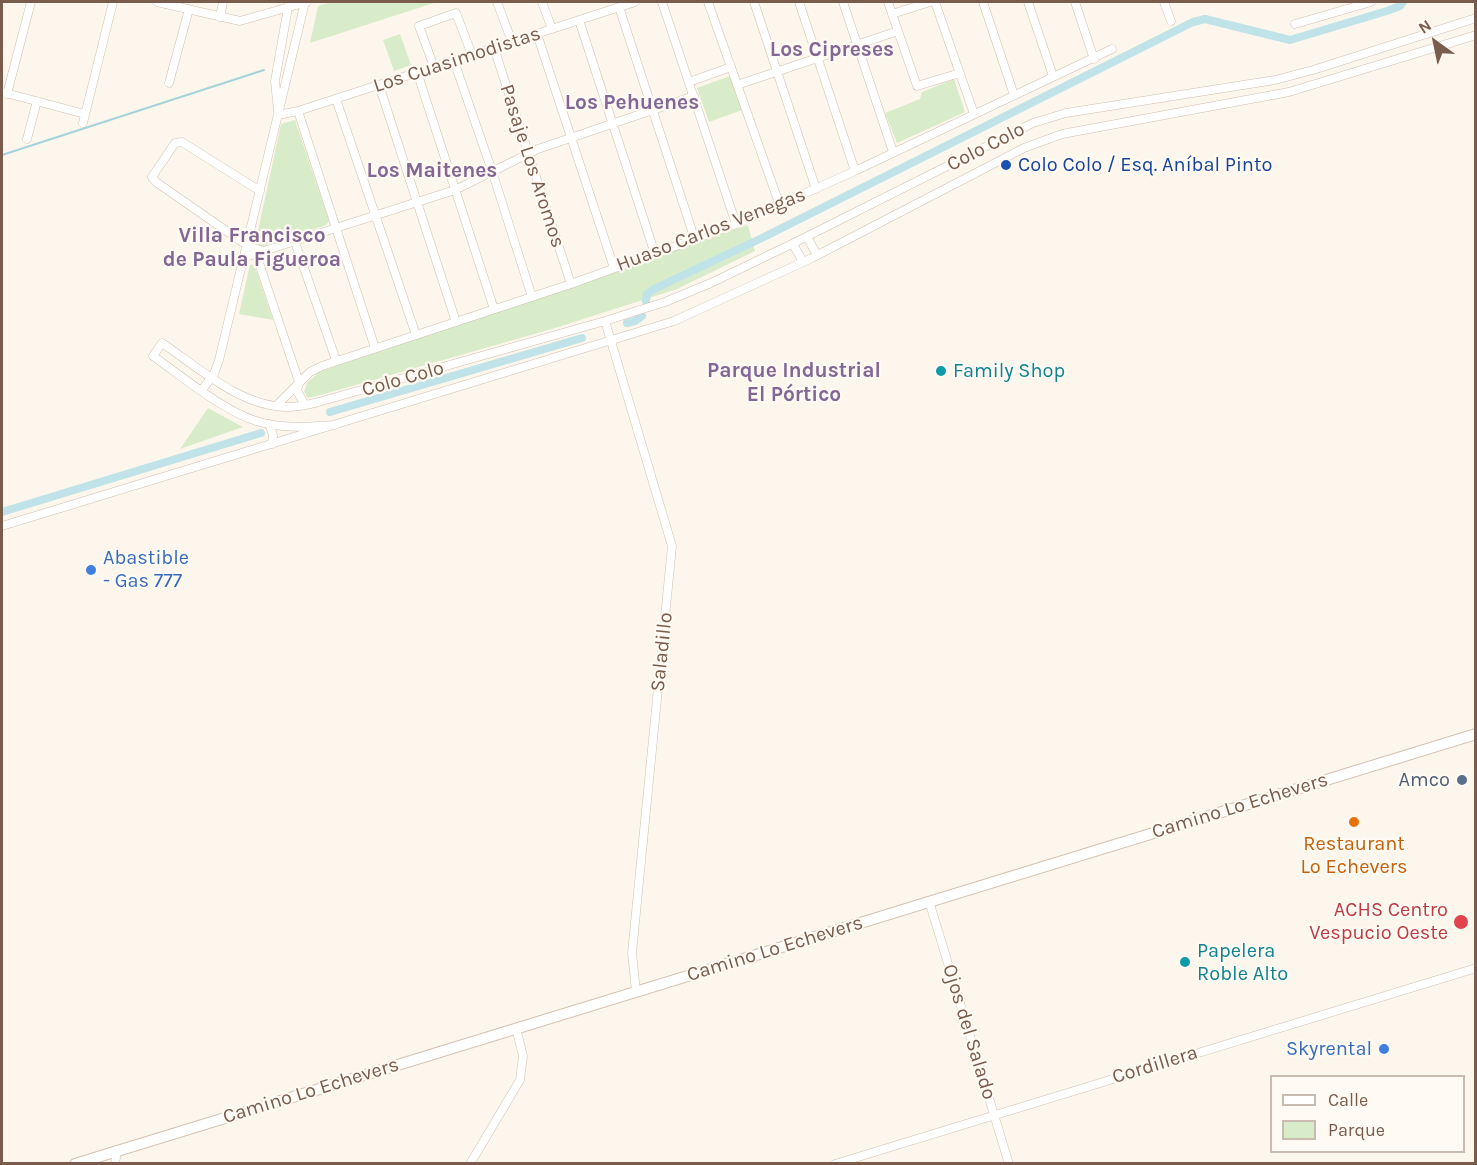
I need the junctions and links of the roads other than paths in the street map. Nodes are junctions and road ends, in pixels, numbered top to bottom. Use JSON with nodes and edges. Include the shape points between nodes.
{"nodes":[{"id":1,"x":31,"y":2,"type":"edge"},
{"id":2,"x":113,"y":2,"type":"edge"},
{"id":3,"x":158,"y":2,"type":"edge"},
{"id":4,"x":223,"y":2,"type":"edge"},
{"id":5,"x":306,"y":2,"type":"edge"},
{"id":6,"x":499,"y":2,"type":"edge"},
{"id":7,"x":542,"y":2,"type":"edge"},
{"id":8,"x":635,"y":2,"type":"edge"},
{"id":9,"x":662,"y":2,"type":"edge"},
{"id":10,"x":708,"y":2,"type":"edge"},
{"id":11,"x":754,"y":2,"type":"edge"},
{"id":12,"x":799,"y":2,"type":"edge"},
{"id":13,"x":843,"y":2,"type":"edge"},
{"id":14,"x":888,"y":2,"type":"edge"},
{"id":15,"x":930,"y":2,"type":"edge"},
{"id":16,"x":935,"y":2,"type":"edge"},
{"id":17,"x":983,"y":2,"type":"edge"},
{"id":18,"x":1028,"y":2,"type":"edge"},
{"id":19,"x":1075,"y":2,"type":"edge"},
{"id":20,"x":1164,"y":2,"type":"edge"},
{"id":21,"x":1371,"y":2,"type":"edge"},
{"id":22,"x":288,"y":5,"type":"edge"},
{"id":23,"x":619,"y":7,"type":"junction"},
{"id":24,"x":189,"y":9,"type":"junction"},
{"id":25,"x":892,"y":14,"type":"junction"},
{"id":26,"x":220,"y":17,"type":"junction"},
{"id":27,"x":1476,"y":18,"type":"edge"},
{"id":28,"x":579,"y":20,"type":"junction"},
{"id":29,"x":1172,"y":21,"type":"dead end"},
{"id":30,"x":1295,"y":24,"type":"dead end"},
{"id":31,"x":552,"y":29,"type":"junction"},
{"id":32,"x":898,"y":31,"type":"junction"},
{"id":33,"x":537,"y":34,"type":"junction"},
{"id":34,"x":1476,"y":35,"type":"edge"},
{"id":35,"x":512,"y":42,"type":"junction"},
{"id":36,"x":858,"y":45,"type":"junction"},
{"id":37,"x":1387,"y":46,"type":"junction"},
{"id":38,"x":494,"y":48,"type":"junction"},
{"id":39,"x":1112,"y":49,"type":"dead end"},
{"id":40,"x":472,"y":55,"type":"junction"},
{"id":41,"x":818,"y":58,"type":"junction"},
{"id":42,"x":1094,"y":59,"type":"junction"},
{"id":43,"x":454,"y":61,"type":"junction"},
{"id":44,"x":1383,"y":64,"type":"junction"},
{"id":45,"x":434,"y":67,"type":"junction"},
{"id":46,"x":731,"y":67,"type":"junction"},
{"id":47,"x":417,"y":72,"type":"junction"},
{"id":48,"x":777,"y":72,"type":"junction"},
{"id":49,"x":960,"y":73,"type":"junction"},
{"id":50,"x":1053,"y":76,"type":"junction"},
{"id":51,"x":689,"y":82,"type":"junction"},
{"id":52,"x":169,"y":83,"type":"dead end"},
{"id":53,"x":379,"y":85,"type":"junction"},
{"id":54,"x":737,"y":85,"type":"junction"},
{"id":55,"x":4,"y":93,"type":"edge"},
{"id":56,"x":1192,"y":93,"type":"junction"},
{"id":57,"x":1014,"y":95,"type":"junction"},
{"id":58,"x":1178,"y":95,"type":"junction"},
{"id":59,"x":694,"y":96,"type":"junction"},
{"id":60,"x":336,"y":99,"type":"junction"},
{"id":61,"x":37,"y":101,"type":"junction"},
{"id":62,"x":653,"y":110,"type":"junction"},
{"id":63,"x":1195,"y":110,"type":"junction"},
{"id":64,"x":298,"y":111,"type":"junction"},
{"id":65,"x":1180,"y":112,"type":"junction"},
{"id":66,"x":85,"y":114,"type":"junction"},
{"id":67,"x":974,"y":114,"type":"junction"},
{"id":68,"x":278,"y":115,"type":"junction"},
{"id":69,"x":83,"y":123,"type":"dead end"},
{"id":70,"x":614,"y":123,"type":"junction"},
{"id":71,"x":571,"y":137,"type":"junction"},
{"id":72,"x":27,"y":139,"type":"dead end"},
{"id":73,"x":529,"y":152,"type":"junction"},
{"id":74,"x":893,"y":152,"type":"junction"},
{"id":75,"x":492,"y":171,"type":"junction"},
{"id":76,"x":855,"y":171,"type":"junction"},
{"id":77,"x":816,"y":189,"type":"junction"},
{"id":78,"x":455,"y":190,"type":"junction"},
{"id":79,"x":260,"y":191,"type":"junction"},
{"id":80,"x":416,"y":203,"type":"junction"},
{"id":81,"x":780,"y":206,"type":"junction"},
{"id":82,"x":376,"y":216,"type":"junction"},
{"id":83,"x":736,"y":224,"type":"junction"},
{"id":84,"x":336,"y":229,"type":"junction"},
{"id":85,"x":807,"y":237,"type":"junction"},
{"id":86,"x":695,"y":240,"type":"junction"},
{"id":87,"x":296,"y":242,"type":"junction"},
{"id":88,"x":793,"y":243,"type":"junction"},
{"id":89,"x":248,"y":246,"type":"junction"},
{"id":90,"x":265,"y":251,"type":"junction"},
{"id":91,"x":256,"y":254,"type":"junction"},
{"id":92,"x":655,"y":254,"type":"junction"},
{"id":93,"x":817,"y":255,"type":"junction"},
{"id":94,"x":245,"y":257,"type":"junction"},
{"id":95,"x":803,"y":262,"type":"junction"},
{"id":96,"x":614,"y":268,"type":"junction"},
{"id":97,"x":571,"y":284,"type":"junction"},
{"id":98,"x":532,"y":297,"type":"junction"},
{"id":99,"x":494,"y":309,"type":"junction"},
{"id":100,"x":605,"y":321,"type":"junction"},
{"id":101,"x":456,"y":322,"type":"junction"},
{"id":102,"x":416,"y":335,"type":"junction"},
{"id":103,"x":611,"y":342,"type":"junction"},
{"id":104,"x":375,"y":348,"type":"junction"},
{"id":105,"x":336,"y":360,"type":"junction"},
{"id":106,"x":212,"y":377,"type":"junction"},
{"id":107,"x":299,"y":382,"type":"junction"},
{"id":108,"x":202,"y":390,"type":"junction"},
{"id":109,"x":305,"y":405,"type":"junction"},
{"id":110,"x":276,"y":406,"type":"junction"},
{"id":111,"x":268,"y":424,"type":"junction"},
{"id":112,"x":335,"y":425,"type":"junction"},
{"id":113,"x":272,"y":444,"type":"junction"},
{"id":114,"x":2,"y":526,"type":"edge"},
{"id":115,"x":1476,"y":734,"type":"edge"},
{"id":116,"x":929,"y":901,"type":"junction"},
{"id":117,"x":1476,"y":968,"type":"edge"},
{"id":118,"x":636,"y":991,"type":"junction"},
{"id":119,"x":516,"y":1028,"type":"junction"},
{"id":120,"x":994,"y":1114,"type":"junction"},
{"id":121,"x":117,"y":1150,"type":"junction"},
{"id":122,"x":75,"y":1164,"type":"edge"},
{"id":123,"x":115,"y":1164,"type":"edge"},
{"id":124,"x":470,"y":1164,"type":"edge"},
{"id":125,"x":835,"y":1164,"type":"edge"},
{"id":126,"x":1009,"y":1164,"type":"edge"}],
"edges":[{"from":1,"to":55,"type":"street"},
{"from":2,"to":66,"type":"street"},
{"from":3,"to":24,"type":"street"},
{"from":4,"to":26,"type":"street"},
{"from":5,"to":22,"type":"street"},
{"from":5,"to":68,"type":"street"},
{"from":6,"to":35,"type":"street"},
{"from":7,"to":31,"type":"street"},
{"from":8,"to":23,"type":"street","name":"Los Cuasimodistas"},
{"from":9,"to":51,"type":"street"},
{"from":10,"to":46,"type":"street"},
{"from":11,"to":48,"type":"street"},
{"from":12,"to":41,"type":"street"},
{"from":13,"to":36,"type":"street"},
{"from":14,"to":25,"type":"street"},
{"from":15,"to":25,"type":"street"},
{"from":16,"to":49,"type":"street"},
{"from":17,"to":57,"type":"street"},
{"from":18,"to":50,"type":"street"},
{"from":19,"to":42,"type":"street"},
{"from":20,"to":29,"type":"street"},
{"from":21,"to":30,"type":"street"},
{"from":22,"to":26,"type":"street","via":[[245,20]]},
{"from":22,"to":68,"type":"street","via":[[275,81]]},
{"from":23,"to":28,"type":"street","name":"Los Cuasimodistas"},
{"from":23,"to":62,"type":"street"},
{"from":24,"to":26,"type":"street"},
{"from":24,"to":52,"type":"street"},
{"from":25,"to":32,"type":"street"},
{"from":27,"to":37,"type":"street","name":"Colo Colo"},
{"from":28,"to":31,"type":"street","name":"Los Cuasimodistas"},
{"from":28,"to":70,"type":"street"},
{"from":31,"to":33,"type":"street","name":"Los Cuasimodistas"},
{"from":32,"to":36,"type":"street"},
{"from":32,"to":49,"type":"street","via":[[917,86]]},
{"from":33,"to":35,"type":"street","name":"Los Cuasimodistas"},
{"from":33,"to":71,"type":"street"},
{"from":34,"to":44,"type":"street","name":"Colo Colo"},
{"from":35,"to":38,"type":"street","name":"Los Cuasimodistas"},
{"from":36,"to":41,"type":"street"},
{"from":36,"to":74,"type":"street"},
{"from":37,"to":44,"type":"street"},
{"from":37,"to":56,"type":"street","name":"Colo Colo","via":[[1285,78]]},
{"from":38,"to":40,"type":"street","name":"Los Cuasimodistas"},
{"from":38,"to":73,"type":"street","name":"Pasaje Los Aromos"},
{"from":39,"to":42,"type":"street","name":"Huaso Carlos Venegas"},
{"from":40,"to":43,"type":"street","name":"Los Cuasimodistas"},
{"from":40,"to":45,"type":"street","via":[[456,13],[419,26]]},
{"from":41,"to":48,"type":"street"},
{"from":41,"to":76,"type":"street"},
{"from":42,"to":50,"type":"street","name":"Huaso Carlos Venegas"},
{"from":43,"to":45,"type":"street","name":"Los Cuasimodistas"},
{"from":43,"to":75,"type":"street"},
{"from":44,"to":63,"type":"street","name":"Colo Colo","via":[[1289,92]]},
{"from":45,"to":47,"type":"street","name":"Los Cuasimodistas"},
{"from":46,"to":51,"type":"street"},
{"from":46,"to":54,"type":"street"},
{"from":47,"to":53,"type":"street","name":"Los Cuasimodistas"},
{"from":47,"to":78,"type":"street"},
{"from":48,"to":54,"type":"street"},
{"from":48,"to":77,"type":"street"},
{"from":49,"to":67,"type":"street"},
{"from":50,"to":57,"type":"street","name":"Huaso Carlos Venegas"},
{"from":51,"to":59,"type":"street"},
{"from":53,"to":60,"type":"street","name":"Los Cuasimodistas"},
{"from":53,"to":80,"type":"street"},
{"from":54,"to":81,"type":"street"},
{"from":55,"to":61,"type":"street"},
{"from":56,"to":58,"type":"street","name":"Colo Colo"},
{"from":56,"to":63,"type":"street"},
{"from":57,"to":67,"type":"street","name":"Huaso Carlos Venegas"},
{"from":58,"to":65,"type":"street"},
{"from":58,"to":85,"type":"street","name":"Colo Colo","via":[[1066,113],[1033,123]]},
{"from":59,"to":62,"type":"street"},
{"from":59,"to":83,"type":"street"},
{"from":60,"to":64,"type":"street","name":"Los Cuasimodistas"},
{"from":60,"to":82,"type":"street"},
{"from":61,"to":66,"type":"street"},
{"from":61,"to":72,"type":"street"},
{"from":62,"to":70,"type":"street"},
{"from":62,"to":86,"type":"street"},
{"from":63,"to":65,"type":"street","name":"Colo Colo"},
{"from":64,"to":68,"type":"street","name":"Los Cuasimodistas"},
{"from":64,"to":84,"type":"street"},
{"from":65,"to":93,"type":"street","name":"Colo Colo","via":[[1062,134],[1023,148]]},
{"from":66,"to":69,"type":"street"},
{"from":67,"to":74,"type":"street","name":"Huaso Carlos Venegas"},
{"from":68,"to":79,"type":"street"},
{"from":70,"to":71,"type":"street"},
{"from":70,"to":92,"type":"street"},
{"from":71,"to":73,"type":"street"},
{"from":71,"to":96,"type":"street"},
{"from":73,"to":75,"type":"street"},
{"from":73,"to":97,"type":"street","name":"Pasaje Los Aromos"},
{"from":74,"to":76,"type":"street","name":"Huaso Carlos Venegas"},
{"from":75,"to":78,"type":"street"},
{"from":75,"to":98,"type":"street"},
{"from":76,"to":77,"type":"street","name":"Huaso Carlos Venegas"},
{"from":77,"to":81,"type":"street","name":"Huaso Carlos Venegas"},
{"from":78,"to":80,"type":"street"},
{"from":78,"to":99,"type":"street"},
{"from":79,"to":89,"type":"street"},
{"from":79,"to":89,"type":"street","via":[[182,142],[175,143],[153,174],[153,180]]},
{"from":80,"to":82,"type":"street"},
{"from":80,"to":101,"type":"street"},
{"from":81,"to":83,"type":"street","name":"Huaso Carlos Venegas"},
{"from":82,"to":84,"type":"street"},
{"from":82,"to":102,"type":"street"},
{"from":83,"to":86,"type":"street","name":"Huaso Carlos Venegas"},
{"from":84,"to":87,"type":"street"},
{"from":84,"to":104,"type":"street"},
{"from":85,"to":88,"type":"street","name":"Colo Colo"},
{"from":85,"to":93,"type":"street"},
{"from":86,"to":92,"type":"street","name":"Huaso Carlos Venegas"},
{"from":87,"to":90,"type":"street"},
{"from":87,"to":105,"type":"street"},
{"from":88,"to":95,"type":"street"},
{"from":88,"to":100,"type":"street","name":"Colo Colo","via":[[711,283]]},
{"from":89,"to":90,"type":"street"},
{"from":89,"to":94,"type":"street"},
{"from":90,"to":91,"type":"street"},
{"from":91,"to":94,"type":"street"},
{"from":91,"to":107,"type":"street"},
{"from":92,"to":96,"type":"street","name":"Huaso Carlos Venegas"},
{"from":93,"to":95,"type":"street","name":"Colo Colo"},
{"from":94,"to":106,"type":"street"},
{"from":95,"to":103,"type":"street","name":"Colo Colo","via":[[674,321]]},
{"from":96,"to":97,"type":"street","name":"Huaso Carlos Venegas"},
{"from":97,"to":98,"type":"street","name":"Huaso Carlos Venegas"},
{"from":98,"to":99,"type":"street","name":"Huaso Carlos Venegas"},
{"from":99,"to":101,"type":"street","name":"Huaso Carlos Venegas"},
{"from":100,"to":103,"type":"street","name":"Saladillo"},
{"from":100,"to":109,"type":"street","name":"Colo Colo"},
{"from":101,"to":102,"type":"street","name":"Huaso Carlos Venegas"},
{"from":102,"to":104,"type":"street","name":"Huaso Carlos Venegas"},
{"from":103,"to":112,"type":"street","name":"Colo Colo"},
{"from":103,"to":118,"type":"street","name":"Saladillo","via":[[672,546],[633,946]]},
{"from":104,"to":105,"type":"street","name":"Huaso Carlos Venegas"},
{"from":105,"to":107,"type":"street","name":"Huaso Carlos Venegas","via":[[311,371]]},
{"from":106,"to":108,"type":"street"},
{"from":106,"to":108,"type":"street","name":"Colo Colo","via":[[162,343],[153,356]]},
{"from":106,"to":110,"type":"street","name":"Colo Colo","via":[[241,395]]},
{"from":107,"to":109,"type":"street","via":[[297,391]]},
{"from":107,"to":110,"type":"street","name":"Huaso Carlos Venegas"},
{"from":108,"to":111,"type":"street","name":"Colo Colo","via":[[237,413]]},
{"from":109,"to":110,"type":"street","name":"Colo Colo"},
{"from":111,"to":112,"type":"street","name":"Colo Colo","via":[[298,428]]},
{"from":111,"to":113,"type":"street"},
{"from":112,"to":113,"type":"street","name":"Colo Colo"},
{"from":113,"to":114,"type":"street","name":"Colo Colo"},
{"from":115,"to":116,"type":"main road","name":"Camino Lo Echevers"},
{"from":116,"to":118,"type":"main road","name":"Camino Lo Echevers"},
{"from":116,"to":120,"type":"street","name":"Ojos del Salado"},
{"from":117,"to":120,"type":"street","name":"Cordillera"},
{"from":118,"to":119,"type":"main road","name":"Camino Lo Echevers"},
{"from":119,"to":121,"type":"main road","name":"Camino Lo Echevers"},
{"from":119,"to":124,"type":"street","via":[[523,1056],[520,1080]]},
{"from":120,"to":125,"type":"street","name":"Cordillera"},
{"from":120,"to":126,"type":"street","name":"Ojos del Salado"},
{"from":121,"to":122,"type":"main road","name":"Camino Lo Echevers"},
{"from":121,"to":123,"type":"street"}]}
